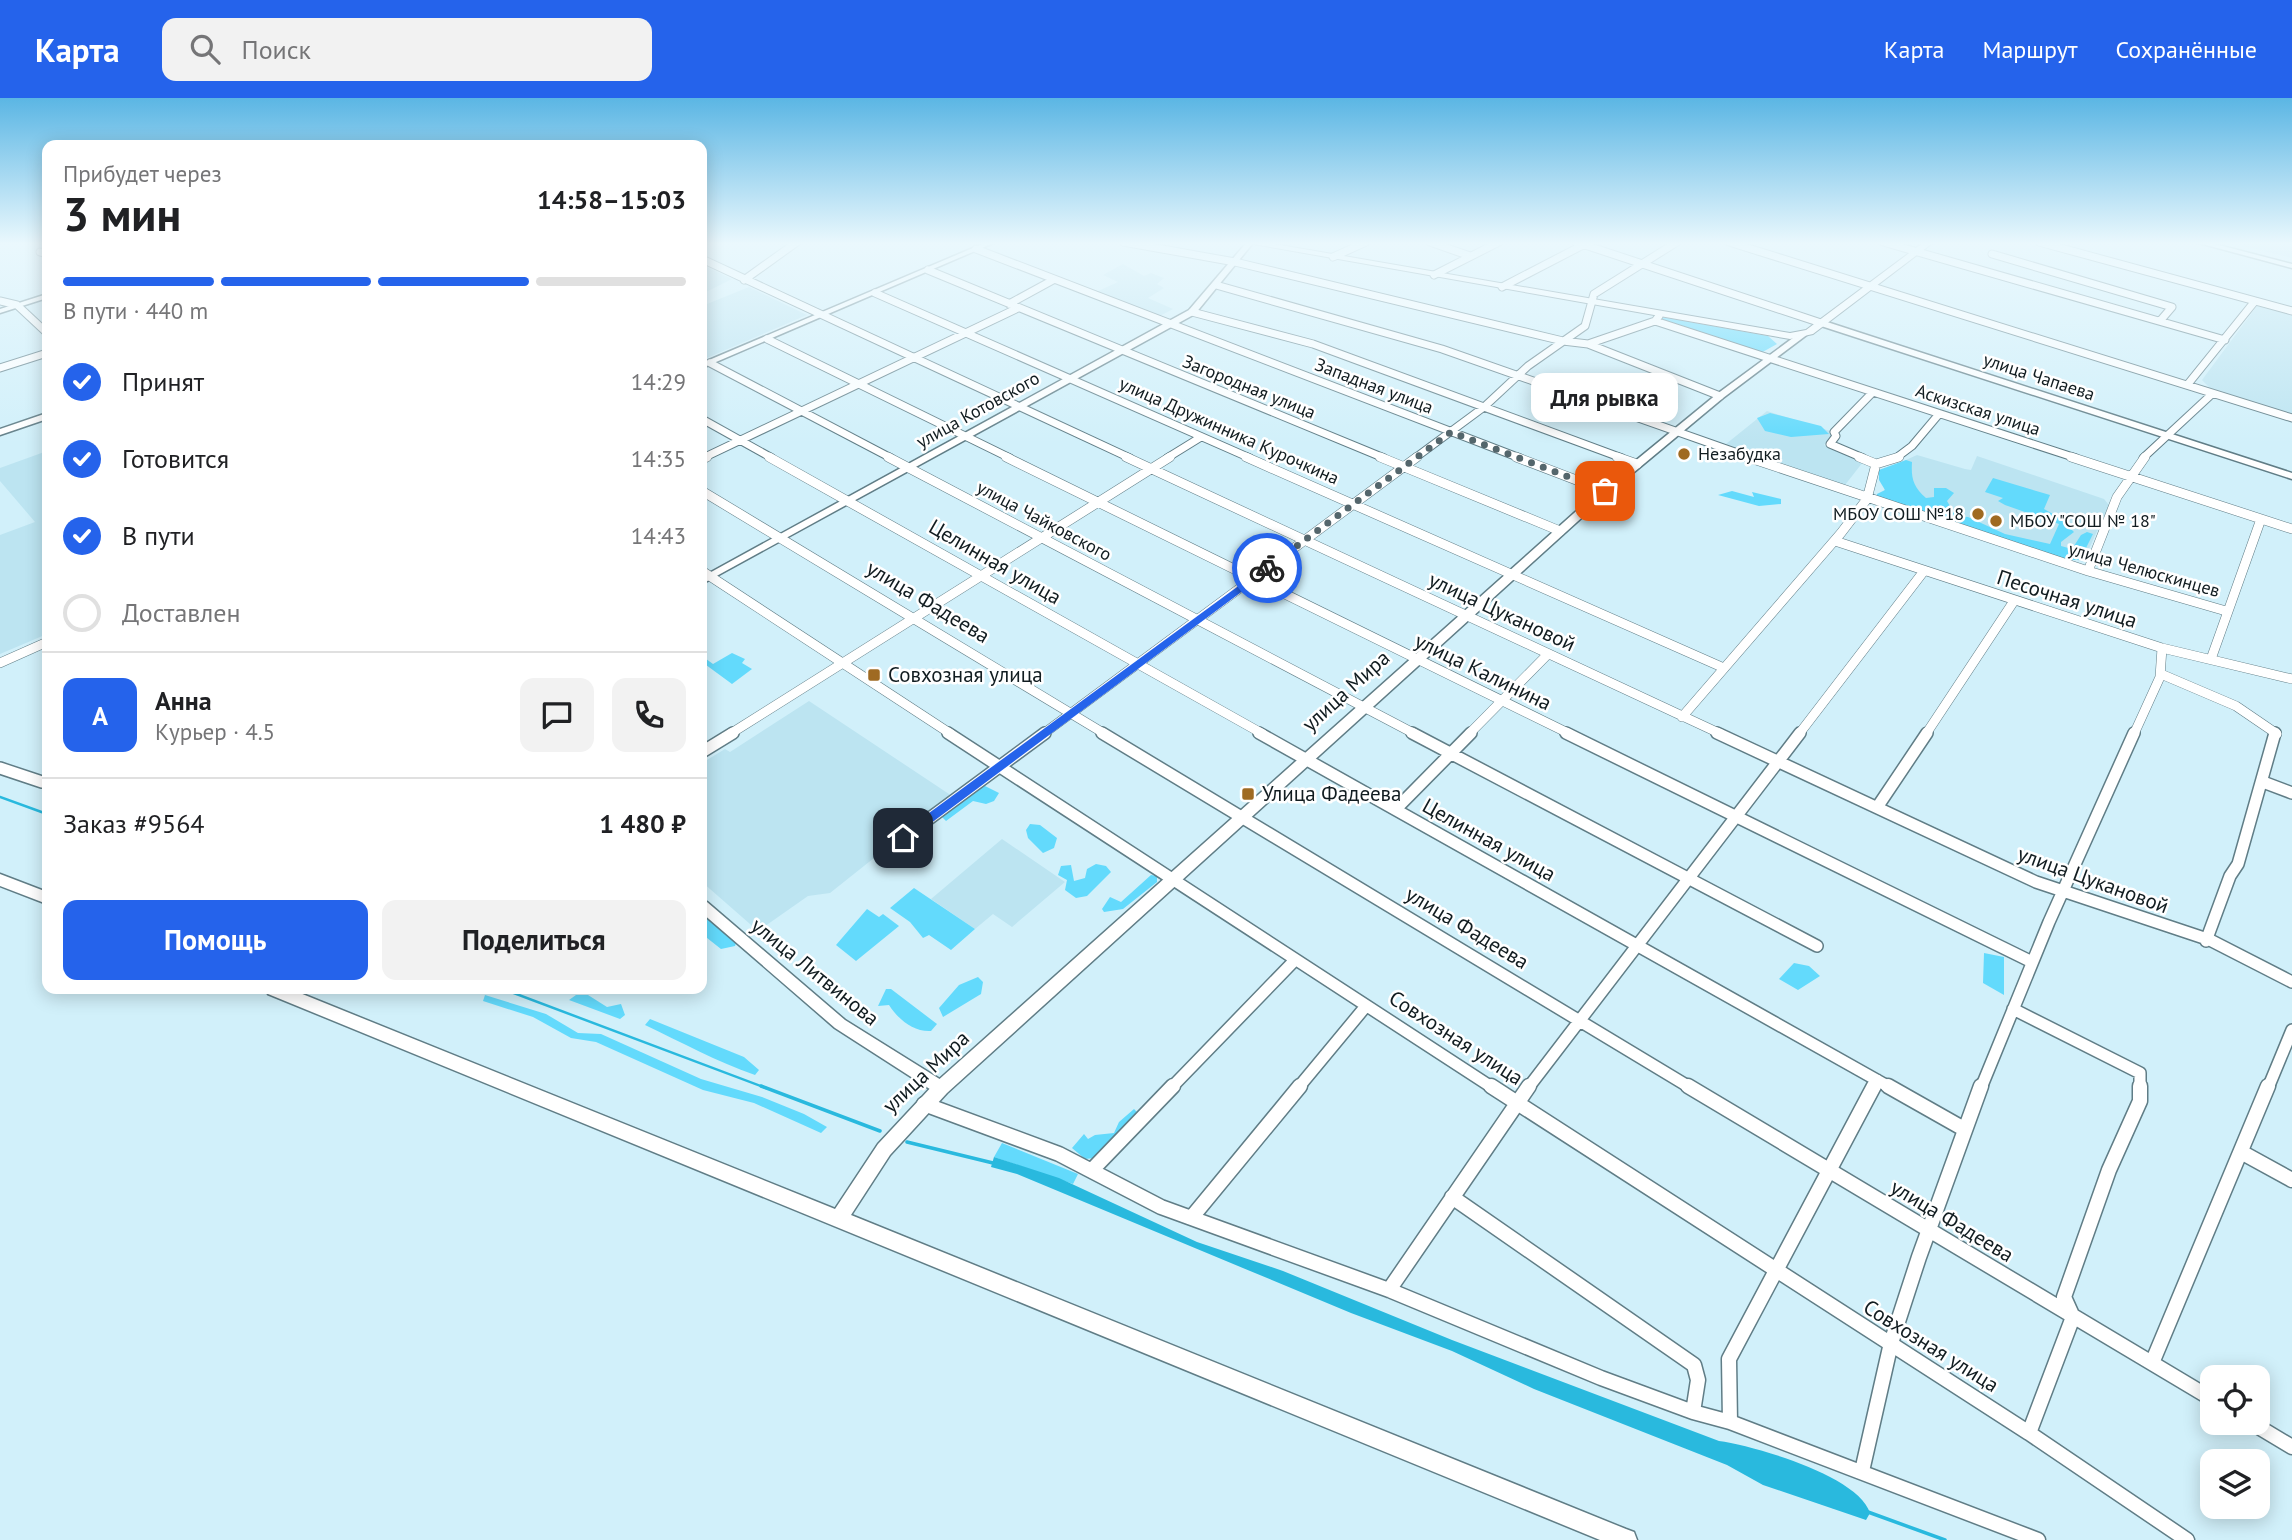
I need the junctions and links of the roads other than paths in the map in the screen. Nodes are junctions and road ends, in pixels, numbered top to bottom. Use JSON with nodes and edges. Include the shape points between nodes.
{"nodes":[{"id":1,"x":22,"y":309,"type":"edge"},
{"id":2,"x":807,"y":309,"type":"edge"},
{"id":3,"x":836,"y":309,"type":"edge"},
{"id":4,"x":911,"y":309,"type":"edge"},
{"id":5,"x":1015,"y":309,"type":"edge"},
{"id":6,"x":1021,"y":309,"type":"edge"},
{"id":7,"x":1129,"y":309,"type":"edge"},
{"id":8,"x":1194,"y":309,"type":"edge"},
{"id":9,"x":1301,"y":309,"type":"edge"},
{"id":10,"x":1431,"y":309,"type":"edge"},
{"id":11,"x":1590,"y":309,"type":"edge"},
{"id":12,"x":1619,"y":309,"type":"edge"},
{"id":13,"x":1779,"y":309,"type":"edge"},
{"id":14,"x":1839,"y":309,"type":"edge"},
{"id":15,"x":1946,"y":309,"type":"edge"},
{"id":16,"x":2119,"y":309,"type":"edge"},
{"id":17,"x":2170,"y":309,"type":"edge"},
{"id":18,"x":2249,"y":309,"type":"edge"},
{"id":19,"x":1192,"y":312,"type":"junction"},
{"id":20,"x":821,"y":316,"type":"junction"},
{"id":21,"x":1657,"y":318,"type":"junction"},
{"id":22,"x":2160,"y":321,"type":"junction"},
{"id":23,"x":1821,"y":323,"type":"junction"},
{"id":24,"x":1170,"y":325,"type":"junction"},
{"id":25,"x":42,"y":328,"type":"edge"},
{"id":26,"x":966,"y":333,"type":"junction"},
{"id":27,"x":1766,"y":334,"type":"junction"},
{"id":28,"x":1804,"y":334,"type":"junction"},
{"id":29,"x":767,"y":339,"type":"junction"},
{"id":30,"x":2225,"y":340,"type":"junction"},
{"id":31,"x":1563,"y":341,"type":"junction"},
{"id":32,"x":1588,"y":344,"type":"junction"},
{"id":33,"x":1789,"y":346,"type":"junction"},
{"id":34,"x":1122,"y":352,"type":"junction"},
{"id":35,"x":42,"y":355,"type":"edge"},
{"id":36,"x":914,"y":358,"type":"junction"},
{"id":37,"x":1771,"y":359,"type":"junction"},
{"id":38,"x":707,"y":364,"type":"edge"},
{"id":39,"x":707,"y":364,"type":"edge"},
{"id":40,"x":0,"y":368,"type":"edge"},
{"id":41,"x":1519,"y":375,"type":"junction"},
{"id":42,"x":1071,"y":379,"type":"junction"},
{"id":43,"x":859,"y":384,"type":"junction"},
{"id":44,"x":2188,"y":384,"type":"junction"},
{"id":45,"x":1872,"y":393,"type":"junction"},
{"id":46,"x":2211,"y":394,"type":"junction"},
{"id":47,"x":1720,"y":396,"type":"junction"},
{"id":48,"x":1020,"y":407,"type":"junction"},
{"id":49,"x":1484,"y":407,"type":"junction"},
{"id":50,"x":802,"y":411,"type":"junction"},
{"id":51,"x":1939,"y":414,"type":"junction"},
{"id":52,"x":42,"y":418,"type":"edge"},
{"id":53,"x":2292,"y":418,"type":"edge"},
{"id":54,"x":707,"y":422,"type":"edge"},
{"id":55,"x":0,"y":432,"type":"edge"},
{"id":56,"x":1451,"y":432,"type":"junction"},
{"id":57,"x":1675,"y":433,"type":"junction"},
{"id":58,"x":2165,"y":434,"type":"junction"},
{"id":59,"x":966,"y":437,"type":"junction"},
{"id":60,"x":1201,"y":437,"type":"junction"},
{"id":61,"x":741,"y":440,"type":"junction"},
{"id":62,"x":707,"y":457,"type":"edge"},
{"id":63,"x":1637,"y":464,"type":"junction"},
{"id":64,"x":1876,"y":464,"type":"junction"},
{"id":65,"x":909,"y":467,"type":"junction"},
{"id":66,"x":1404,"y":467,"type":"junction"},
{"id":67,"x":1152,"y":468,"type":"junction"},
{"id":68,"x":2130,"y":476,"type":"junction"},
{"id":69,"x":2292,"y":476,"type":"edge"},
{"id":70,"x":1605,"y":491,"type":"junction"},
{"id":71,"x":707,"y":494,"type":"edge"},
{"id":72,"x":1867,"y":499,"type":"junction"},
{"id":73,"x":848,"y":501,"type":"junction"},
{"id":74,"x":1098,"y":502,"type":"junction"},
{"id":75,"x":1355,"y":503,"type":"junction"},
{"id":76,"x":2261,"y":519,"type":"junction"},
{"id":77,"x":2292,"y":529,"type":"edge"},
{"id":78,"x":1560,"y":531,"type":"junction"},
{"id":79,"x":1042,"y":537,"type":"junction"},
{"id":80,"x":781,"y":538,"type":"junction"},
{"id":81,"x":1305,"y":540,"type":"junction"},
{"id":82,"x":1835,"y":541,"type":"junction"},
{"id":83,"x":1924,"y":571,"type":"junction"},
{"id":84,"x":2088,"y":571,"type":"junction"},
{"id":85,"x":1511,"y":574,"type":"junction"},
{"id":86,"x":707,"y":575,"type":"edge"},
{"id":87,"x":981,"y":576,"type":"junction"},
{"id":88,"x":707,"y":577,"type":"edge"},
{"id":89,"x":1253,"y":579,"type":"junction"},
{"id":90,"x":2014,"y":601,"type":"junction"},
{"id":91,"x":2226,"y":611,"type":"junction"},
{"id":92,"x":1467,"y":614,"type":"junction"},
{"id":93,"x":915,"y":618,"type":"junction"},
{"id":94,"x":1198,"y":620,"type":"junction"},
{"id":95,"x":42,"y":644,"type":"edge"},
{"id":96,"x":2162,"y":648,"type":"junction"},
{"id":97,"x":1548,"y":654,"type":"junction"},
{"id":98,"x":1416,"y":659,"type":"junction"},
{"id":99,"x":2211,"y":660,"type":"junction"},
{"id":100,"x":0,"y":663,"type":"edge"},
{"id":101,"x":842,"y":664,"type":"junction"},
{"id":102,"x":1137,"y":665,"type":"junction"},
{"id":103,"x":1724,"y":668,"type":"junction"},
{"id":104,"x":2161,"y":674,"type":"junction"},
{"id":105,"x":2292,"y":679,"type":"edge"},
{"id":106,"x":1502,"y":701,"type":"junction"},
{"id":107,"x":1363,"y":707,"type":"junction"},
{"id":108,"x":1072,"y":714,"type":"junction"},
{"id":109,"x":1682,"y":716,"type":"junction"},
{"id":110,"x":707,"y":749,"type":"edge"},
{"id":111,"x":1451,"y":753,"type":"junction"},
{"id":112,"x":1306,"y":759,"type":"junction"},
{"id":113,"x":1776,"y":760,"type":"junction"},
{"id":114,"x":1001,"y":768,"type":"junction"},
{"id":115,"x":2,"y":770,"type":"edge"},
{"id":116,"x":42,"y":780,"type":"edge"},
{"id":117,"x":2263,"y":782,"type":"junction"},
{"id":118,"x":2292,"y":793,"type":"edge"},
{"id":119,"x":1878,"y":806,"type":"junction"},
{"id":120,"x":1396,"y":809,"type":"junction"},
{"id":121,"x":1734,"y":815,"type":"junction"},
{"id":122,"x":1242,"y":816,"type":"junction"},
{"id":123,"x":884,"y":852,"type":"dead end"},
{"id":124,"x":1686,"y":878,"type":"junction"},
{"id":125,"x":0,"y":880,"type":"edge"},
{"id":126,"x":1174,"y":880,"type":"junction"},
{"id":127,"x":2062,"y":891,"type":"junction"},
{"id":128,"x":42,"y":896,"type":"edge"},
{"id":129,"x":707,"y":910,"type":"edge"},
{"id":130,"x":2206,"y":941,"type":"junction"},
{"id":131,"x":1635,"y":944,"type":"junction"},
{"id":132,"x":1816,"y":946,"type":"dead end"},
{"id":133,"x":1295,"y":960,"type":"junction"},
{"id":134,"x":2032,"y":962,"type":"junction"},
{"id":135,"x":2292,"y":982,"type":"edge"},
{"id":136,"x":286,"y":994,"type":"edge"},
{"id":137,"x":1366,"y":1006,"type":"junction"},
{"id":138,"x":2013,"y":1009,"type":"junction"},
{"id":139,"x":1578,"y":1020,"type":"junction"},
{"id":140,"x":2292,"y":1030,"type":"edge"},
{"id":141,"x":1877,"y":1080,"type":"junction"},
{"id":142,"x":941,"y":1088,"type":"junction"},
{"id":143,"x":1517,"y":1102,"type":"junction"},
{"id":144,"x":924,"y":1104,"type":"junction"},
{"id":145,"x":1964,"y":1129,"type":"junction"},
{"id":146,"x":2241,"y":1152,"type":"junction"},
{"id":147,"x":1092,"y":1170,"type":"junction"},
{"id":148,"x":1829,"y":1172,"type":"junction"},
{"id":149,"x":2292,"y":1180,"type":"edge"},
{"id":150,"x":1452,"y":1197,"type":"junction"},
{"id":151,"x":1192,"y":1217,"type":"junction"},
{"id":152,"x":838,"y":1220,"type":"junction"},
{"id":153,"x":1928,"y":1231,"type":"junction"},
{"id":154,"x":1776,"y":1271,"type":"junction"},
{"id":155,"x":1389,"y":1290,"type":"junction"},
{"id":156,"x":2073,"y":1317,"type":"junction"},
{"id":157,"x":1890,"y":1345,"type":"junction"},
{"id":158,"x":2152,"y":1363,"type":"junction"},
{"id":159,"x":2200,"y":1392,"type":"edge"},
{"id":160,"x":1693,"y":1412,"type":"junction"},
{"id":161,"x":1730,"y":1422,"type":"junction"},
{"id":162,"x":2029,"y":1433,"type":"junction"},
{"id":163,"x":2270,"y":1434,"type":"edge"},
{"id":164,"x":2292,"y":1447,"type":"edge"},
{"id":165,"x":1862,"y":1471,"type":"junction"},
{"id":166,"x":1626,"y":1540,"type":"edge"},
{"id":167,"x":2038,"y":1540,"type":"edge"},
{"id":168,"x":2187,"y":1540,"type":"edge"}],
"edges":[{"from":1,"to":25,"type":"street"},
{"from":2,"to":20,"type":"street","name":"улица Цукановой"},
{"from":3,"to":20,"type":"street"},
{"from":4,"to":26,"type":"street","name":"улица Дружинника Курочкина"},
{"from":5,"to":26,"type":"street"},
{"from":6,"to":34,"type":"street","name":"Загородная улица"},
{"from":7,"to":24,"type":"street","name":"Западная улица"},
{"from":8,"to":19,"type":"street","name":"улица Котовского"},
{"from":9,"to":41,"type":"street","name":"улица Челюскинцев"},
{"from":10,"to":31,"type":"street"},
{"from":11,"to":31,"type":"street","via":[[1586,326]]},
{"from":12,"to":21,"type":"main road","name":"Аскизская улица"},
{"from":13,"to":23,"type":"street","name":"улица Чапаева"},
{"from":14,"to":23,"type":"main road","name":"улица Мира"},
{"from":15,"to":44,"type":"street"},
{"from":16,"to":22,"type":"street"},
{"from":17,"to":22,"type":"street"},
{"from":18,"to":30,"type":"street"},
{"from":19,"to":24,"type":"street","name":"улица Котовского"},
{"from":19,"to":49,"type":"street","via":[[1313,344]]},
{"from":20,"to":29,"type":"street"},
{"from":20,"to":36,"type":"street","name":"улица Цукановой"},
{"from":21,"to":27,"type":"main road","name":"Аскизская улица"},
{"from":21,"to":32,"type":"street"},
{"from":21,"to":37,"type":"street","name":"Аскизская улица"},
{"from":22,"to":30,"type":"street"},
{"from":23,"to":28,"type":"main road","name":"улица Мира"},
{"from":23,"to":58,"type":"street","name":"улица Чапаева"},
{"from":24,"to":34,"type":"street","name":"улица Котовского"},
{"from":24,"to":56,"type":"street","name":"Западная улица"},
{"from":26,"to":36,"type":"street"},
{"from":26,"to":42,"type":"street","name":"улица Дружинника Курочкина"},
{"from":27,"to":28,"type":"main road","name":"Аскизская улица"},
{"from":27,"to":33,"type":"main road"},
{"from":28,"to":33,"type":"main road","name":"улица Мира"},
{"from":29,"to":38,"type":"street"},
{"from":29,"to":43,"type":"street","name":"улица Калинина"},
{"from":30,"to":44,"type":"street"},
{"from":31,"to":32,"type":"street"},
{"from":31,"to":41,"type":"street"},
{"from":32,"to":47,"type":"street"},
{"from":33,"to":37,"type":"main road","name":"улица Мира"},
{"from":34,"to":42,"type":"street","name":"улица Котовского"},
{"from":34,"to":66,"type":"street","name":"Загородная улица"},
{"from":35,"to":40,"type":"street"},
{"from":36,"to":43,"type":"street"},
{"from":36,"to":48,"type":"street","name":"улица Цукановой"},
{"from":37,"to":45,"type":"street","name":"Аскизская улица"},
{"from":37,"to":47,"type":"main road","name":"улица Мира"},
{"from":39,"to":50,"type":"street","name":"улица Чайковского"},
{"from":41,"to":49,"type":"street"},
{"from":41,"to":57,"type":"street","name":"улица Челюскинцев"},
{"from":42,"to":48,"type":"street","name":"улица Котовского"},
{"from":42,"to":60,"type":"street","name":"улица Дружинника Курочкина"},
{"from":43,"to":50,"type":"street"},
{"from":43,"to":59,"type":"street","name":"улица Калинина"},
{"from":44,"to":46,"type":"street"},
{"from":45,"to":51,"type":"street","name":"Аскизская улица"},
{"from":45,"to":64,"type":"street","via":[[1834,432],[1830,444]]},
{"from":46,"to":53,"type":"street"},
{"from":46,"to":58,"type":"street"},
{"from":47,"to":57,"type":"main road","name":"улица Мира"},
{"from":48,"to":59,"type":"street","name":"улица Котовского"},
{"from":48,"to":67,"type":"street","name":"улица Цукановой"},
{"from":49,"to":56,"type":"street"},
{"from":49,"to":63,"type":"street"},
{"from":50,"to":61,"type":"street"},
{"from":50,"to":65,"type":"street","name":"улица Чайковского"},
{"from":51,"to":64,"type":"street","via":[[1899,458]]},
{"from":51,"to":68,"type":"street","name":"Аскизская улица"},
{"from":52,"to":55,"type":"street"},
{"from":54,"to":61,"type":"street","name":"Целинная улица"},
{"from":56,"to":66,"type":"street"},
{"from":56,"to":70,"type":"street","name":"Западная улица"},
{"from":57,"to":63,"type":"main road","name":"улица Мира"},
{"from":57,"to":72,"type":"street","name":"улица Челюскинцев"},
{"from":58,"to":68,"type":"street"},
{"from":58,"to":69,"type":"street","name":"улица Чапаева"},
{"from":59,"to":65,"type":"street","name":"улица Котовского"},
{"from":59,"to":74,"type":"street","name":"улица Калинина"},
{"from":60,"to":67,"type":"street"},
{"from":60,"to":75,"type":"street","name":"улица Дружинника Курочкина"},
{"from":61,"to":62,"type":"street"},
{"from":61,"to":73,"type":"street","name":"Целинная улица"},
{"from":63,"to":70,"type":"main road","name":"улица Мира"},
{"from":64,"to":72,"type":"street"},
{"from":65,"to":73,"type":"street","name":"улица Котовского"},
{"from":65,"to":79,"type":"street","name":"улица Чайковского"},
{"from":66,"to":75,"type":"street"},
{"from":66,"to":78,"type":"street","name":"Загородная улица"},
{"from":67,"to":74,"type":"street"},
{"from":67,"to":81,"type":"street","name":"улица Цукановой"},
{"from":68,"to":76,"type":"street","name":"Аскизская улица"},
{"from":68,"to":84,"type":"street"},
{"from":70,"to":78,"type":"main road","name":"улица Мира"},
{"from":71,"to":80,"type":"street","name":"улица Фадеева"},
{"from":72,"to":82,"type":"street"},
{"from":72,"to":84,"type":"street","name":"улица Челюскинцев"},
{"from":73,"to":80,"type":"street","name":"улица Котовского"},
{"from":73,"to":87,"type":"street","name":"Целинная улица"},
{"from":74,"to":79,"type":"street"},
{"from":74,"to":89,"type":"street","name":"улица Калинина"},
{"from":75,"to":81,"type":"street"},
{"from":75,"to":85,"type":"street","name":"улица Дружинника Курочкина"},
{"from":76,"to":77,"type":"street","name":"Аскизская улица"},
{"from":76,"to":91,"type":"street"},
{"from":78,"to":85,"type":"main road","name":"улица Мира"},
{"from":79,"to":87,"type":"street"},
{"from":79,"to":94,"type":"street","name":"улица Чайковского"},
{"from":80,"to":86,"type":"street","name":"улица Котовского"},
{"from":80,"to":93,"type":"street","name":"улица Фадеева"},
{"from":81,"to":89,"type":"street"},
{"from":81,"to":92,"type":"street","name":"улица Цукановой"},
{"from":82,"to":83,"type":"street","name":"Песочная улица"},
{"from":82,"to":103,"type":"street"},
{"from":83,"to":90,"type":"street","name":"Песочная улица"},
{"from":83,"to":113,"type":"street"},
{"from":84,"to":91,"type":"street","name":"улица Челюскинцев"},
{"from":85,"to":92,"type":"main road","name":"улица Мира"},
{"from":85,"to":103,"type":"street","name":"улица Дружинника Курочкина"},
{"from":87,"to":93,"type":"street"},
{"from":87,"to":102,"type":"street","name":"Целинная улица"},
{"from":88,"to":101,"type":"street","name":"Совхозная улица"},
{"from":89,"to":94,"type":"street"},
{"from":89,"to":98,"type":"street","name":"улица Калинина"},
{"from":90,"to":96,"type":"street","name":"Песочная улица"},
{"from":90,"to":119,"type":"street"},
{"from":91,"to":99,"type":"street"},
{"from":92,"to":97,"type":"street","name":"улица Цукановой"},
{"from":92,"to":98,"type":"main road","name":"улица Мира"},
{"from":93,"to":101,"type":"street"},
{"from":93,"to":108,"type":"street","name":"улица Фадеева"},
{"from":94,"to":102,"type":"street"},
{"from":94,"to":107,"type":"street","name":"улица Чайковского"},
{"from":95,"to":100,"type":"street"},
{"from":96,"to":99,"type":"street","name":"Песочная улица"},
{"from":96,"to":104,"type":"street"},
{"from":97,"to":106,"type":"street"},
{"from":97,"to":109,"type":"street","name":"улица Цукановой"},
{"from":98,"to":106,"type":"street","name":"улица Калинина"},
{"from":98,"to":107,"type":"main road","name":"улица Мира"},
{"from":99,"to":105,"type":"street","name":"Песочная улица"},
{"from":101,"to":110,"type":"street"},
{"from":101,"to":114,"type":"street","name":"Совхозная улица"},
{"from":102,"to":108,"type":"street"},
{"from":102,"to":112,"type":"street","name":"Целинная улица"},
{"from":103,"to":109,"type":"street"},
{"from":104,"to":117,"type":"street","via":[[2232,702],[2277,734]]},
{"from":104,"to":127,"type":"street"},
{"from":106,"to":111,"type":"street"},
{"from":106,"to":121,"type":"street","name":"улица Калинина"},
{"from":107,"to":111,"type":"street","name":"улица Чайковского"},
{"from":107,"to":112,"type":"main road","name":"улица Мира"},
{"from":108,"to":114,"type":"street"},
{"from":108,"to":122,"type":"street","name":"улица Фадеева"},
{"from":109,"to":113,"type":"street","name":"улица Цукановой"},
{"from":111,"to":120,"type":"street"},
{"from":111,"to":124,"type":"street","name":"улица Чайковского"},
{"from":112,"to":120,"type":"street","name":"Целинная улица"},
{"from":112,"to":122,"type":"main road","name":"улица Мира"},
{"from":113,"to":119,"type":"street","name":"улица Цукановой"},
{"from":113,"to":121,"type":"street"},
{"from":114,"to":123,"type":"street"},
{"from":114,"to":126,"type":"street","name":"Совхозная улица"},
{"from":115,"to":116,"type":"street"},
{"from":117,"to":118,"type":"street"},
{"from":117,"to":130,"type":"street","via":[[2238,864]]},
{"from":119,"to":127,"type":"street","name":"улица Цукановой"},
{"from":120,"to":131,"type":"street","name":"Целинная улица"},
{"from":121,"to":124,"type":"street"},
{"from":121,"to":134,"type":"street","name":"улица Калинина"},
{"from":122,"to":126,"type":"main road","name":"улица Мира"},
{"from":122,"to":139,"type":"street","name":"улица Фадеева"},
{"from":124,"to":131,"type":"street"},
{"from":124,"to":132,"type":"street","name":"улица Чайковского"},
{"from":125,"to":128,"type":"main road"},
{"from":126,"to":133,"type":"street","name":"Совхозная улица"},
{"from":126,"to":142,"type":"main road","name":"улица Мира"},
{"from":127,"to":130,"type":"street","name":"улица Цукановой","via":[[2097,899]]},
{"from":127,"to":134,"type":"street"},
{"from":129,"to":142,"type":"street","name":"улица Литвинова","via":[[841,1024]]},
{"from":130,"to":135,"type":"street","name":"улица Цукановой"},
{"from":131,"to":139,"type":"street"},
{"from":131,"to":141,"type":"street","name":"Целинная улица"},
{"from":133,"to":137,"type":"street","name":"Совхозная улица"},
{"from":133,"to":147,"type":"street"},
{"from":134,"to":138,"type":"street"},
{"from":136,"to":152,"type":"main road"},
{"from":137,"to":143,"type":"street","name":"Совхозная улица"},
{"from":137,"to":151,"type":"street"},
{"from":138,"to":145,"type":"street"},
{"from":138,"to":156,"type":"street","via":[[2140,1073],[2140,1101],[2109,1170],[2064,1297]]},
{"from":139,"to":143,"type":"street"},
{"from":139,"to":148,"type":"street","name":"улица Фадеева"},
{"from":140,"to":146,"type":"street"},
{"from":141,"to":145,"type":"street","name":"Целинная улица"},
{"from":141,"to":148,"type":"street"},
{"from":142,"to":144,"type":"main road","name":"улица Мира"},
{"from":143,"to":150,"type":"street"},
{"from":143,"to":154,"type":"street","name":"Совхозная улица"},
{"from":144,"to":147,"type":"street"},
{"from":144,"to":152,"type":"main road","name":"улица Мира","via":[[872,1164]]},
{"from":145,"to":153,"type":"street"},
{"from":146,"to":149,"type":"street"},
{"from":146,"to":158,"type":"street"},
{"from":147,"to":151,"type":"street","via":[[1161,1207]]},
{"from":148,"to":153,"type":"street","name":"улица Фадеева"},
{"from":148,"to":154,"type":"street"},
{"from":150,"to":155,"type":"street"},
{"from":150,"to":160,"type":"street","via":[[1694,1365],[1698,1380]]},
{"from":151,"to":155,"type":"street"},
{"from":152,"to":166,"type":"main road"},
{"from":153,"to":156,"type":"street","name":"улица Фадеева"},
{"from":153,"to":157,"type":"street"},
{"from":154,"to":157,"type":"street","name":"Совхозная улица"},
{"from":154,"to":161,"type":"street","via":[[1729,1359]]},
{"from":155,"to":160,"type":"street"},
{"from":156,"to":158,"type":"street","name":"улица Фадеева"},
{"from":156,"to":162,"type":"street"},
{"from":157,"to":162,"type":"street","name":"Совхозная улица"},
{"from":157,"to":165,"type":"street"},
{"from":158,"to":159,"type":"street","name":"улица Фадеева"},
{"from":160,"to":161,"type":"street"},
{"from":161,"to":165,"type":"street"},
{"from":162,"to":168,"type":"street","name":"Совхозная улица"},
{"from":163,"to":164,"type":"street"},
{"from":165,"to":167,"type":"street"}]}
